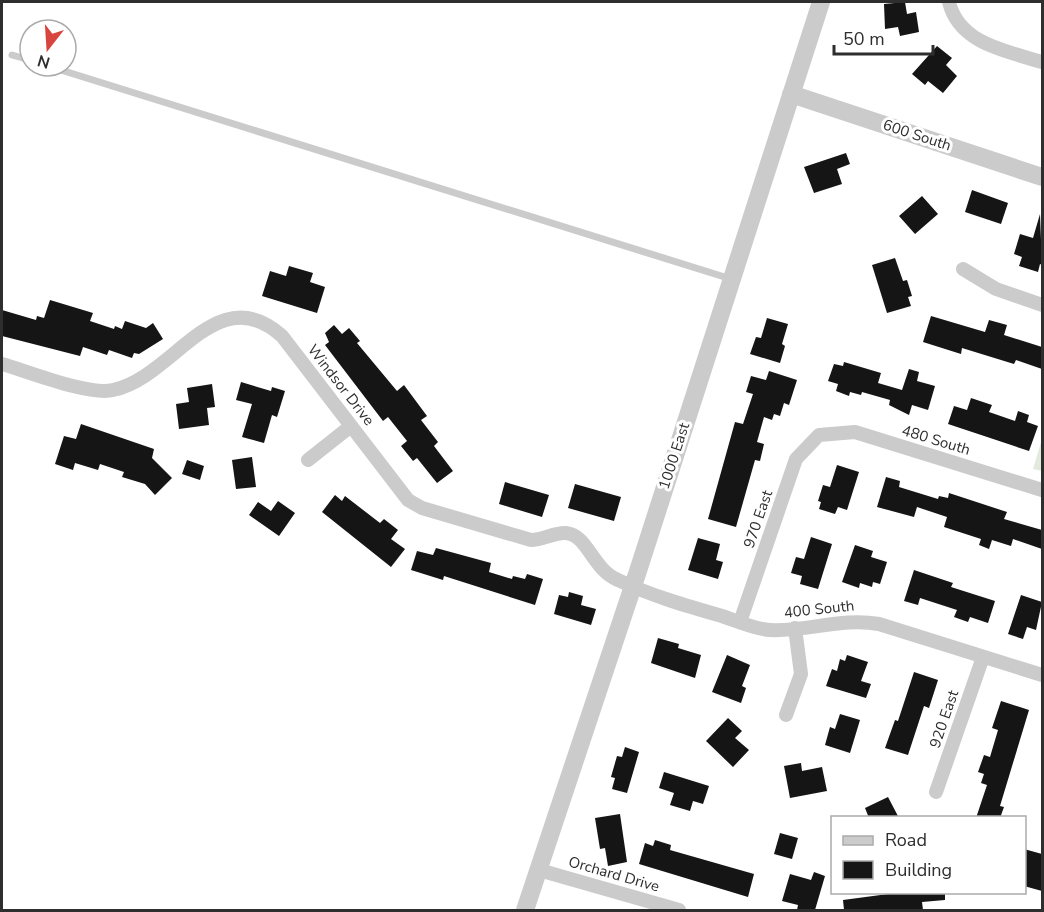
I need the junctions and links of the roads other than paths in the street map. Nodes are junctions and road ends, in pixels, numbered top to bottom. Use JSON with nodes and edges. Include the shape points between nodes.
{"nodes":[{"id":1,"x":821,"y":2,"type":"edge"},
{"id":2,"x":949,"y":2,"type":"edge"},
{"id":3,"x":12,"y":55,"type":"dead end"},
{"id":4,"x":18,"y":57,"type":"edge"},
{"id":5,"x":1042,"y":62,"type":"edge"},
{"id":6,"x":78,"y":75,"type":"edge"},
{"id":7,"x":791,"y":94,"type":"junction"},
{"id":8,"x":1042,"y":177,"type":"edge"},
{"id":9,"x":963,"y":269,"type":"dead end"},
{"id":10,"x":731,"y":279,"type":"junction"},
{"id":11,"x":1042,"y":304,"type":"edge"},
{"id":12,"x":2,"y":364,"type":"edge"},
{"id":13,"x":351,"y":426,"type":"junction"},
{"id":14,"x":819,"y":435,"type":"joint"},
{"id":15,"x":308,"y":460,"type":"dead end"},
{"id":16,"x":1042,"y":490,"type":"edge"},
{"id":17,"x":633,"y":587,"type":"junction"},
{"id":18,"x":740,"y":622,"type":"junction"},
{"id":19,"x":795,"y":628,"type":"junction"},
{"id":20,"x":983,"y":657,"type":"junction"},
{"id":21,"x":1042,"y":675,"type":"edge"},
{"id":22,"x":786,"y":715,"type":"dead end"},
{"id":23,"x":936,"y":792,"type":"dead end"},
{"id":24,"x":539,"y":870,"type":"junction"},
{"id":25,"x":525,"y":910,"type":"edge"},
{"id":26,"x":679,"y":910,"type":"edge"}],
"edges":[{"from":1,"to":7,"type":"street","name":"1000 East"},
{"from":2,"to":5,"type":"street","via":[[960,25],[977,40]]},
{"from":3,"to":4,"type":"lane"},
{"from":6,"to":10,"type":"lane"},
{"from":7,"to":8,"type":"street","name":"600 South"},
{"from":7,"to":10,"type":"street","name":"1000 East"},
{"from":9,"to":11,"type":"street","via":[[996,289]]},
{"from":10,"to":17,"type":"street","name":"1000 East"},
{"from":12,"to":13,"type":"street","name":"Windsor Drive","via":[[83,388],[110,391],[135,383],[213,324],[234,316],[253,318],[269,324],[282,336]]},
{"from":13,"to":15,"type":"street"},
{"from":13,"to":17,"type":"street","name":"Windsor Drive","via":[[408,500],[422,508],[531,540],[565,533],[574,535],[583,541],[604,572]]},
{"from":14,"to":16,"type":"street","name":"480 South","via":[[855,432]]},
{"from":14,"to":18,"type":"street","name":"970 East","via":[[796,459]]},
{"from":17,"to":18,"type":"street","name":"400 South"},
{"from":17,"to":24,"type":"street","name":"1000 East"},
{"from":18,"to":19,"type":"street","name":"400 South","via":[[769,630]]},
{"from":19,"to":20,"type":"street","name":"400 South","via":[[859,620]]},
{"from":19,"to":22,"type":"street","via":[[801,674]]},
{"from":20,"to":21,"type":"street","name":"400 South"},
{"from":20,"to":23,"type":"street","name":"920 East"},
{"from":24,"to":25,"type":"street","name":"1000 East"},
{"from":24,"to":26,"type":"street","name":"Orchard Drive"}]}
